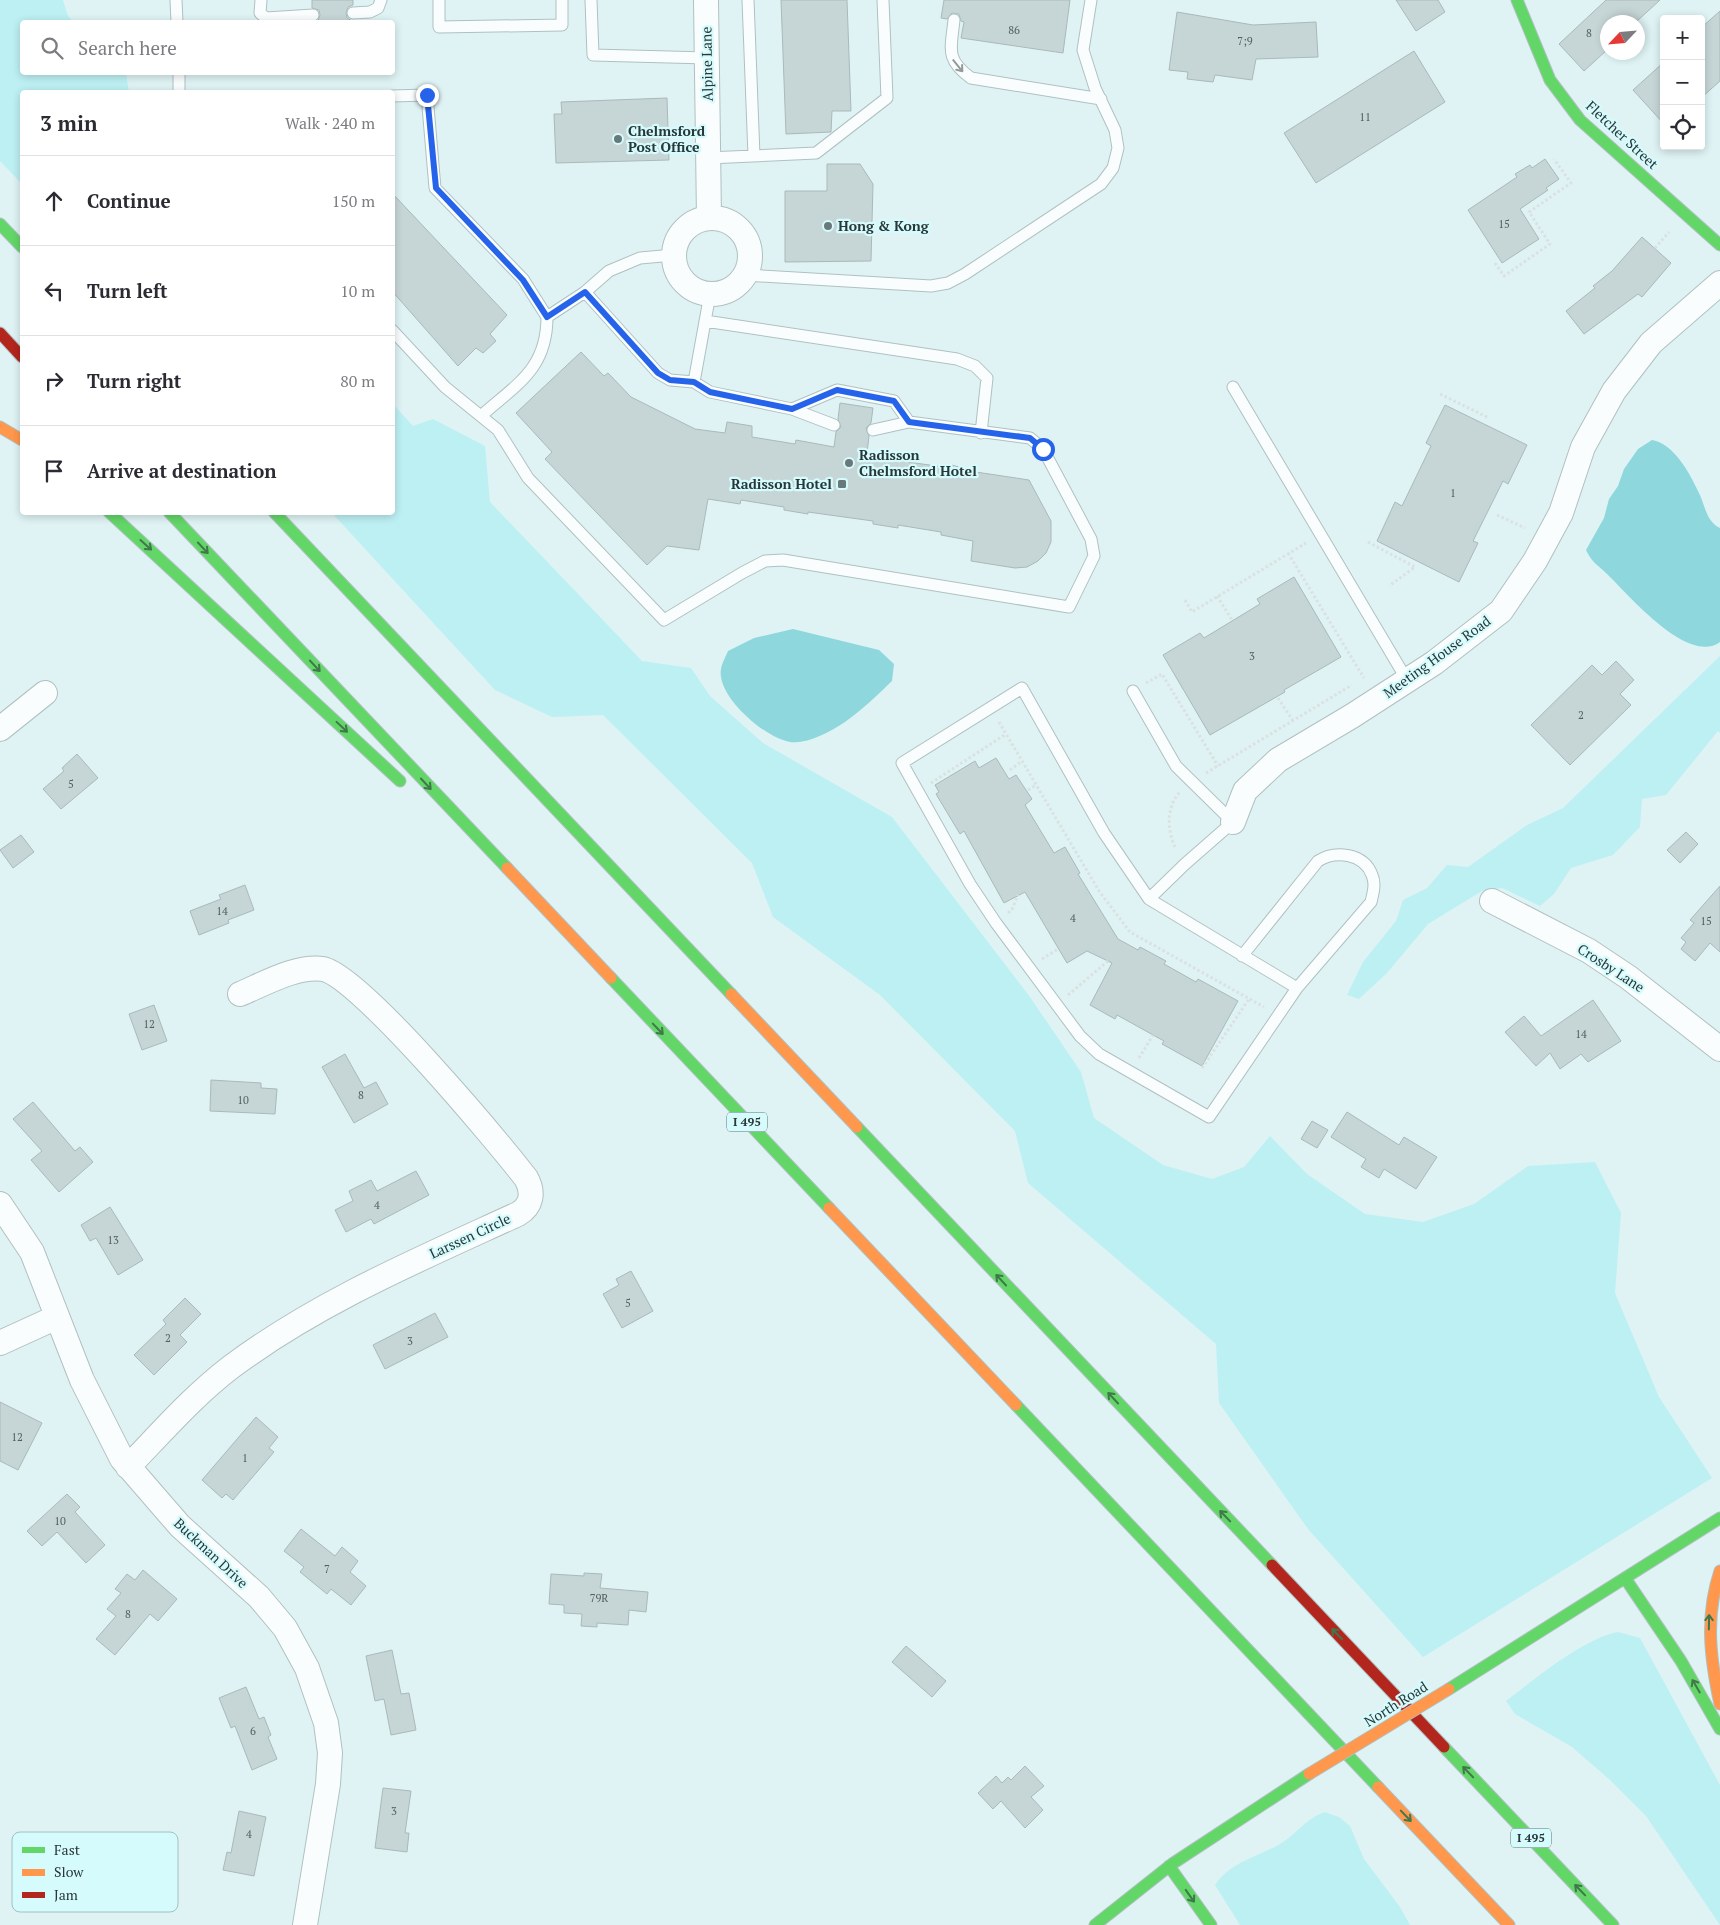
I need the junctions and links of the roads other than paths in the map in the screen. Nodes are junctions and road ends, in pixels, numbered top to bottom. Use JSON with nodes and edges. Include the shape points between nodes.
{"nodes":[{"id":1,"x":176,"y":0,"type":"edge"},
{"id":2,"x":261,"y":0,"type":"edge"},
{"id":3,"x":381,"y":0,"type":"edge"},
{"id":4,"x":438,"y":0,"type":"edge"},
{"id":5,"x":562,"y":0,"type":"edge"},
{"id":6,"x":591,"y":0,"type":"edge"},
{"id":7,"x":706,"y":0,"type":"edge"},
{"id":8,"x":748,"y":0,"type":"edge"},
{"id":9,"x":883,"y":0,"type":"edge"},
{"id":10,"x":1091,"y":0,"type":"edge"},
{"id":11,"x":1517,"y":0,"type":"edge"},
{"id":12,"x":353,"y":13,"type":"dead end"},
{"id":13,"x":313,"y":15,"type":"dead end"},
{"id":14,"x":177,"y":20,"type":"edge"},
{"id":15,"x":954,"y":20,"type":"dead end"},
{"id":16,"x":707,"y":58,"type":"junction"},
{"id":17,"x":179,"y":75,"type":"edge"},
{"id":18,"x":179,"y":90,"type":"edge"},
{"id":19,"x":395,"y":96,"type":"edge"},
{"id":20,"x":1100,"y":99,"type":"junction"},
{"id":21,"x":754,"y":156,"type":"junction"},
{"id":22,"x":708,"y":158,"type":"junction"},
{"id":23,"x":709,"y":218,"type":"junction"},
{"id":24,"x":0,"y":224,"type":"edge"},
{"id":25,"x":20,"y":245,"type":"edge"},
{"id":26,"x":1720,"y":245,"type":"edge"},
{"id":27,"x":674,"y":255,"type":"junction"},
{"id":28,"x":745,"y":275,"type":"junction"},
{"id":29,"x":1720,"y":283,"type":"edge"},
{"id":30,"x":585,"y":292,"type":"junction"},
{"id":31,"x":710,"y":294,"type":"junction"},
{"id":32,"x":547,"y":317,"type":"junction"},
{"id":33,"x":705,"y":321,"type":"junction"},
{"id":34,"x":0,"y":333,"type":"edge"},
{"id":35,"x":395,"y":333,"type":"edge"},
{"id":36,"x":20,"y":355,"type":"edge"},
{"id":37,"x":694,"y":382,"type":"junction"},
{"id":38,"x":1233,"y":387,"type":"dead end"},
{"id":39,"x":792,"y":409,"type":"junction"},
{"id":40,"x":481,"y":416,"type":"junction"},
{"id":41,"x":909,"y":422,"type":"junction"},
{"id":42,"x":834,"y":425,"type":"dead end"},
{"id":43,"x":0,"y":426,"type":"edge"},
{"id":44,"x":873,"y":430,"type":"dead end"},
{"id":45,"x":982,"y":433,"type":"junction"},
{"id":46,"x":20,"y":439,"type":"edge"},
{"id":47,"x":112,"y":515,"type":"edge"},
{"id":48,"x":172,"y":515,"type":"edge"},
{"id":49,"x":277,"y":515,"type":"edge"},
{"id":50,"x":1407,"y":680,"type":"junction"},
{"id":51,"x":1132,"y":691,"type":"dead end"},
{"id":52,"x":45,"y":693,"type":"dead end"},
{"id":53,"x":0,"y":729,"type":"edge"},
{"id":54,"x":408,"y":789,"type":"dead end"},
{"id":55,"x":1233,"y":822,"type":"junction"},
{"id":56,"x":486,"y":864,"type":"dead end"},
{"id":57,"x":1149,"y":899,"type":"junction"},
{"id":58,"x":1492,"y":901,"type":"dead end"},
{"id":59,"x":1242,"y":956,"type":"junction"},
{"id":60,"x":1297,"y":988,"type":"junction"},
{"id":61,"x":240,"y":994,"type":"dead end"},
{"id":62,"x":642,"y":1012,"type":"junction"},
{"id":63,"x":1720,"y":1049,"type":"edge"},
{"id":64,"x":0,"y":1204,"type":"edge"},
{"id":65,"x":58,"y":1317,"type":"junction"},
{"id":66,"x":0,"y":1343,"type":"edge"},
{"id":67,"x":128,"y":1466,"type":"junction"},
{"id":68,"x":1720,"y":1518,"type":"edge"},
{"id":69,"x":1720,"y":1571,"type":"edge"},
{"id":70,"x":1625,"y":1578,"type":"junction"},
{"id":71,"x":1720,"y":1704,"type":"edge"},
{"id":72,"x":1720,"y":1729,"type":"edge"},
{"id":73,"x":1169,"y":1866,"type":"junction"},
{"id":74,"x":305,"y":1925,"type":"edge"},
{"id":75,"x":1095,"y":1925,"type":"edge"},
{"id":76,"x":1211,"y":1925,"type":"edge"},
{"id":77,"x":1509,"y":1925,"type":"edge"},
{"id":78,"x":1613,"y":1925,"type":"edge"}],
"edges":[{"from":1,"to":14,"type":"lane"},
{"from":2,"to":13,"type":"lane","via":[[260,14],[266,18]]},
{"from":3,"to":12,"type":"lane","via":[[378,8],[370,12]]},
{"from":4,"to":5,"type":"lane","via":[[439,27],[562,25]]},
{"from":6,"to":16,"type":"lane","via":[[593,55]]},
{"from":7,"to":16,"type":"street","name":"Alpine Lane"},
{"from":8,"to":21,"type":"lane"},
{"from":9,"to":21,"type":"lane","via":[[887,98],[816,153]]},
{"from":10,"to":20,"type":"lane","via":[[1083,50]]},
{"from":11,"to":26,"type":"main road","name":"Fletcher Street","via":[[1550,80],[1580,120]]},
{"from":15,"to":20,"type":"lane","one_way":true,"via":[[951,54],[957,68],[971,78]]},
{"from":16,"to":22,"type":"street","name":"Alpine Lane"},
{"from":17,"to":18,"type":"lane"},
{"from":19,"to":32,"type":"lane","via":[[427,95],[436,188],[523,280]]},
{"from":20,"to":28,"type":"lane","via":[[1115,130],[1118,148],[1113,168],[1101,184],[965,274],[931,286]]},
{"from":21,"to":22,"type":"lane"},
{"from":22,"to":23,"type":"street","name":"Alpine Lane"},
{"from":23,"to":27,"type":"street","via":[[693,223],[681,234]]},
{"from":23,"to":28,"type":"street","via":[[732,223],[747,240],[750,258]]},
{"from":24,"to":25,"type":"main road"},
{"from":27,"to":30,"type":"lane","via":[[640,258],[609,271]]},
{"from":27,"to":31,"type":"street","via":[[681,277],[699,291]]},
{"from":28,"to":31,"type":"street","via":[[730,289]]},
{"from":29,"to":50,"type":"street","name":"Meeting House Road","via":[[1650,343],[1614,391],[1583,446],[1561,513],[1535,561],[1501,611]]},
{"from":30,"to":32,"type":"lane"},
{"from":30,"to":37,"type":"lane","via":[[658,373],[670,380]]},
{"from":31,"to":33,"type":"lane"},
{"from":32,"to":40,"type":"lane","via":[[547,334],[538,361]]},
{"from":33,"to":37,"type":"lane"},
{"from":33,"to":45,"type":"lane","via":[[957,359],[975,366],[987,378]]},
{"from":34,"to":36,"type":"main road"},
{"from":35,"to":40,"type":"lane","via":[[446,387]]},
{"from":37,"to":39,"type":"lane","via":[[710,392]]},
{"from":38,"to":50,"type":"lane"},
{"from":39,"to":41,"type":"lane","via":[[837,390],[894,401]]},
{"from":39,"to":42,"type":"lane"},
{"from":40,"to":45,"type":"lane","via":[[498,430],[528,478],[664,620],[764,561],[783,560],[1069,607],[1094,556],[1091,539],[1043,449],[1030,438]]},
{"from":41,"to":44,"type":"lane"},
{"from":41,"to":45,"type":"lane"},
{"from":43,"to":46,"type":"main road"},
{"from":47,"to":54,"type":"main road","one_way":true},
{"from":48,"to":62,"type":"main road","number":"I 495","one_way":true},
{"from":78,"to":49,"type":"main road","number":"I 495","one_way":true},
{"from":50,"to":55,"type":"street","name":"Meeting House Road","via":[[1278,760],[1245,791]]},
{"from":51,"to":55,"type":"lane","via":[[1176,766]]},
{"from":52,"to":53,"type":"street"},
{"from":55,"to":57,"type":"lane"},
{"from":56,"to":62,"type":"main road"},
{"from":57,"to":59,"type":"lane"},
{"from":57,"to":60,"type":"lane","via":[[1104,833],[1022,688],[902,762],[970,884],[1056,1005],[1099,1054],[1130,1072],[1209,1117]]},
{"from":58,"to":63,"type":"street","name":"Crosby Lane","via":[[1588,951],[1628,977]]},
{"from":59,"to":60,"type":"lane"},
{"from":59,"to":60,"type":"lane","via":[[1318,861],[1336,854],[1350,855],[1362,862],[1372,874],[1371,902]]},
{"from":61,"to":67,"type":"street","name":"Larssen Circle","via":[[306,970],[324,970],[345,980],[485,1125],[526,1178],[531,1187],[531,1198],[518,1214],[355,1292],[256,1349],[205,1389]]},
{"from":62,"to":77,"type":"main road","number":"I 495","one_way":true},
{"from":64,"to":65,"type":"street","name":"Buckman Drive","via":[[32,1252]]},
{"from":65,"to":66,"type":"street"},
{"from":65,"to":67,"type":"street","name":"Buckman Drive","via":[[108,1436]]},
{"from":67,"to":74,"type":"street","name":"Buckman Drive","via":[[180,1526],[272,1613],[297,1648],[317,1694],[326,1722],[330,1753]]},
{"from":68,"to":70,"type":"main road","name":"North Road"},
{"from":71,"to":69,"type":"main road","one_way":true,"via":[[1708,1630],[1710,1602]]},
{"from":72,"to":70,"type":"main road","one_way":true,"via":[[1681,1661]]},
{"from":70,"to":73,"type":"main road","name":"North Road","bridge":true},
{"from":73,"to":75,"type":"main road","name":"North Road"},
{"from":73,"to":76,"type":"main road","one_way":true}]}
